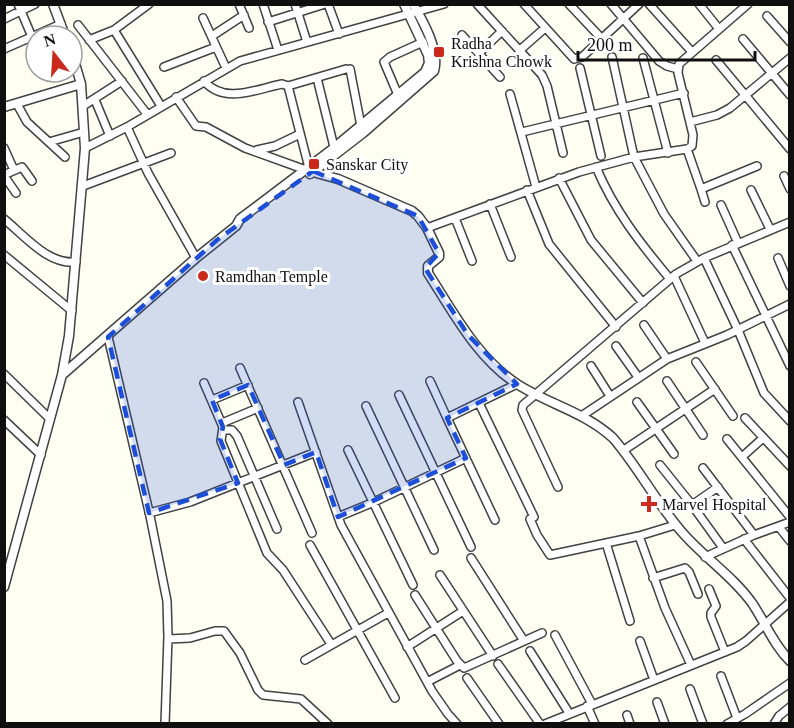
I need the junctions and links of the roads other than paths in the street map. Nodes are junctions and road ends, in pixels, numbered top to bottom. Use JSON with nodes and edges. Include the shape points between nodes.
{"nodes":[{"id":1,"x":35,"y":4,"type":"edge"},
{"id":2,"x":53,"y":4,"type":"edge"},
{"id":3,"x":149,"y":4,"type":"edge"},
{"id":4,"x":239,"y":4,"type":"edge"},
{"id":5,"x":263,"y":4,"type":"edge"},
{"id":6,"x":295,"y":4,"type":"edge"},
{"id":7,"x":326,"y":4,"type":"edge"},
{"id":8,"x":404,"y":4,"type":"edge"},
{"id":9,"x":444,"y":4,"type":"edge"},
{"id":10,"x":477,"y":4,"type":"edge"},
{"id":11,"x":524,"y":4,"type":"edge"},
{"id":12,"x":569,"y":4,"type":"edge"},
{"id":13,"x":611,"y":4,"type":"edge"},
{"id":14,"x":639,"y":4,"type":"edge"},
{"id":15,"x":649,"y":4,"type":"edge"},
{"id":16,"x":699,"y":4,"type":"edge"},
{"id":17,"x":748,"y":4,"type":"edge"},
{"id":18,"x":20,"y":8,"type":"edge"},
{"id":19,"x":414,"y":10,"type":"edge"},
{"id":20,"x":298,"y":13,"type":"junction"},
{"id":21,"x":244,"y":15,"type":"junction"},
{"id":22,"x":767,"y":16,"type":"dead end"},
{"id":23,"x":203,"y":18,"type":"dead end"},
{"id":24,"x":4,"y":19,"type":"edge"},
{"id":25,"x":623,"y":19,"type":"junction"},
{"id":26,"x":268,"y":22,"type":"junction"},
{"id":27,"x":27,"y":24,"type":"edge"},
{"id":28,"x":61,"y":24,"type":"edge"},
{"id":29,"x":249,"y":28,"type":"dead end"},
{"id":30,"x":545,"y":28,"type":"junction"},
{"id":31,"x":719,"y":29,"type":"junction"},
{"id":32,"x":114,"y":30,"type":"junction"},
{"id":33,"x":502,"y":31,"type":"junction"},
{"id":34,"x":84,"y":33,"type":"edge"},
{"id":35,"x":339,"y":34,"type":"junction"},
{"id":36,"x":462,"y":35,"type":"dead end"},
{"id":37,"x":212,"y":36,"type":"junction"},
{"id":38,"x":602,"y":39,"type":"junction"},
{"id":39,"x":743,"y":39,"type":"dead end"},
{"id":40,"x":24,"y":40,"type":"edge"},
{"id":41,"x":89,"y":40,"type":"junction"},
{"id":42,"x":307,"y":42,"type":"junction"},
{"id":43,"x":423,"y":42,"type":"junction"},
{"id":44,"x":789,"y":42,"type":"edge"},
{"id":45,"x":216,"y":47,"type":"junction"},
{"id":46,"x":4,"y":49,"type":"edge"},
{"id":47,"x":278,"y":50,"type":"junction"},
{"id":48,"x":520,"y":50,"type":"junction"},
{"id":49,"x":692,"y":52,"type":"junction"},
{"id":50,"x":479,"y":53,"type":"junction"},
{"id":51,"x":612,"y":57,"type":"dead end"},
{"id":52,"x":643,"y":58,"type":"dead end"},
{"id":53,"x":789,"y":58,"type":"edge"},
{"id":54,"x":716,"y":60,"type":"dead end"},
{"id":55,"x":164,"y":68,"type":"dead end"},
{"id":56,"x":226,"y":68,"type":"junction"},
{"id":57,"x":580,"y":68,"type":"dead end"},
{"id":58,"x":678,"y":69,"type":"junction"},
{"id":59,"x":771,"y":74,"type":"junction"},
{"id":60,"x":500,"y":77,"type":"dead end"},
{"id":61,"x":317,"y":78,"type":"junction"},
{"id":62,"x":123,"y":81,"type":"junction"},
{"id":63,"x":204,"y":81,"type":"junction"},
{"id":64,"x":81,"y":84,"type":"joint"},
{"id":65,"x":288,"y":86,"type":"junction"},
{"id":66,"x":510,"y":93,"type":"dead end"},
{"id":67,"x":684,"y":93,"type":"junction"},
{"id":68,"x":398,"y":95,"type":"junction"},
{"id":69,"x":789,"y":95,"type":"edge"},
{"id":70,"x":746,"y":96,"type":"junction"},
{"id":71,"x":176,"y":97,"type":"junction"},
{"id":72,"x":654,"y":99,"type":"junction"},
{"id":73,"x":95,"y":100,"type":"junction"},
{"id":74,"x":17,"y":104,"type":"junction"},
{"id":75,"x":83,"y":106,"type":"junction"},
{"id":76,"x":161,"y":106,"type":"junction"},
{"id":77,"x":4,"y":107,"type":"edge"},
{"id":78,"x":624,"y":107,"type":"junction"},
{"id":79,"x":147,"y":114,"type":"junction"},
{"id":80,"x":591,"y":114,"type":"junction"},
{"id":81,"x":556,"y":122,"type":"junction"},
{"id":82,"x":690,"y":122,"type":"junction"},
{"id":83,"x":361,"y":126,"type":"junction"},
{"id":84,"x":127,"y":127,"type":"junction"},
{"id":85,"x":84,"y":132,"type":"junction"},
{"id":86,"x":522,"y":132,"type":"junction"},
{"id":87,"x":300,"y":134,"type":"junction"},
{"id":88,"x":110,"y":136,"type":"junction"},
{"id":89,"x":49,"y":142,"type":"junction"},
{"id":90,"x":4,"y":148,"type":"edge"},
{"id":91,"x":85,"y":148,"type":"junction"},
{"id":92,"x":687,"y":149,"type":"junction"},
{"id":93,"x":789,"y":149,"type":"edge"},
{"id":94,"x":256,"y":152,"type":"junction"},
{"id":95,"x":335,"y":152,"type":"junction"},
{"id":96,"x":171,"y":153,"type":"dead end"},
{"id":97,"x":563,"y":153,"type":"dead end"},
{"id":98,"x":668,"y":153,"type":"junction"},
{"id":99,"x":601,"y":156,"type":"dead end"},
{"id":100,"x":65,"y":157,"type":"dead end"},
{"id":101,"x":634,"y":158,"type":"junction"},
{"id":102,"x":143,"y":163,"type":"junction"},
{"id":103,"x":758,"y":166,"type":"dead end"},
{"id":104,"x":596,"y":167,"type":"junction"},
{"id":105,"x":14,"y":170,"type":"junction"},
{"id":106,"x":309,"y":170,"type":"junction"},
{"id":107,"x":784,"y":176,"type":"dead end"},
{"id":108,"x":559,"y":178,"type":"junction"},
{"id":109,"x":32,"y":181,"type":"dead end"},
{"id":110,"x":83,"y":186,"type":"junction"},
{"id":111,"x":536,"y":187,"type":"junction"},
{"id":112,"x":700,"y":189,"type":"junction"},
{"id":113,"x":789,"y":189,"type":"edge"},
{"id":114,"x":527,"y":190,"type":"junction"},
{"id":115,"x":751,"y":190,"type":"dead end"},
{"id":116,"x":16,"y":193,"type":"dead end"},
{"id":117,"x":705,"y":202,"type":"dead end"},
{"id":118,"x":490,"y":204,"type":"junction"},
{"id":119,"x":721,"y":205,"type":"dead end"},
{"id":120,"x":455,"y":218,"type":"junction"},
{"id":121,"x":4,"y":219,"type":"edge"},
{"id":122,"x":789,"y":222,"type":"edge"},
{"id":123,"x":428,"y":228,"type":"junction"},
{"id":124,"x":770,"y":229,"type":"junction"},
{"id":125,"x":735,"y":244,"type":"junction"},
{"id":126,"x":4,"y":255,"type":"edge"},
{"id":127,"x":511,"y":257,"type":"dead end"},
{"id":128,"x":195,"y":258,"type":"junction"},
{"id":129,"x":778,"y":258,"type":"dead end"},
{"id":130,"x":700,"y":260,"type":"junction"},
{"id":131,"x":472,"y":261,"type":"dead end"},
{"id":132,"x":76,"y":262,"type":"junction"},
{"id":133,"x":672,"y":277,"type":"junction"},
{"id":134,"x":789,"y":286,"type":"edge"},
{"id":135,"x":643,"y":303,"type":"junction"},
{"id":136,"x":789,"y":304,"type":"edge"},
{"id":137,"x":72,"y":312,"type":"junction"},
{"id":138,"x":767,"y":316,"type":"junction"},
{"id":139,"x":644,"y":325,"type":"dead end"},
{"id":140,"x":616,"y":327,"type":"junction"},
{"id":141,"x":738,"y":330,"type":"junction"},
{"id":142,"x":108,"y":337,"type":"junction"},
{"id":143,"x":705,"y":343,"type":"junction"},
{"id":144,"x":616,"y":346,"type":"dead end"},
{"id":145,"x":667,"y":359,"type":"junction"},
{"id":146,"x":696,"y":362,"type":"dead end"},
{"id":147,"x":591,"y":366,"type":"dead end"},
{"id":148,"x":789,"y":366,"type":"edge"},
{"id":149,"x":240,"y":368,"type":"dead end"},
{"id":150,"x":4,"y":374,"type":"edge"},
{"id":151,"x":62,"y":375,"type":"junction"},
{"id":152,"x":638,"y":377,"type":"junction"},
{"id":153,"x":430,"y":381,"type":"dead end"},
{"id":154,"x":667,"y":381,"type":"dead end"},
{"id":155,"x":204,"y":383,"type":"dead end"},
{"id":156,"x":517,"y":384,"type":"junction"},
{"id":157,"x":248,"y":385,"type":"junction"},
{"id":158,"x":715,"y":389,"type":"junction"},
{"id":159,"x":535,"y":394,"type":"junction"},
{"id":160,"x":399,"y":395,"type":"dead end"},
{"id":161,"x":610,"y":396,"type":"junction"},
{"id":162,"x":212,"y":400,"type":"junction"},
{"id":163,"x":298,"y":402,"type":"dead end"},
{"id":164,"x":637,"y":402,"type":"dead end"},
{"id":165,"x":479,"y":403,"type":"junction"},
{"id":166,"x":366,"y":406,"type":"dead end"},
{"id":167,"x":258,"y":408,"type":"junction"},
{"id":168,"x":686,"y":409,"type":"junction"},
{"id":169,"x":583,"y":415,"type":"junction"},
{"id":170,"x":733,"y":416,"type":"dead end"},
{"id":171,"x":447,"y":418,"type":"junction"},
{"id":172,"x":745,"y":418,"type":"dead end"},
{"id":173,"x":50,"y":419,"type":"junction"},
{"id":174,"x":4,"y":420,"type":"edge"},
{"id":175,"x":789,"y":421,"type":"edge"},
{"id":176,"x":223,"y":426,"type":"junction"},
{"id":177,"x":656,"y":429,"type":"junction"},
{"id":178,"x":704,"y":435,"type":"dead end"},
{"id":179,"x":763,"y":438,"type":"junction"},
{"id":180,"x":727,"y":439,"type":"dead end"},
{"id":181,"x":348,"y":450,"type":"dead end"},
{"id":182,"x":624,"y":450,"type":"junction"},
{"id":183,"x":316,"y":452,"type":"junction"},
{"id":184,"x":674,"y":454,"type":"dead end"},
{"id":185,"x":41,"y":455,"type":"junction"},
{"id":186,"x":742,"y":457,"type":"junction"},
{"id":187,"x":466,"y":458,"type":"junction"},
{"id":188,"x":284,"y":465,"type":"junction"},
{"id":189,"x":660,"y":465,"type":"dead end"},
{"id":190,"x":789,"y":466,"type":"edge"},
{"id":191,"x":704,"y":468,"type":"dead end"},
{"id":192,"x":436,"y":472,"type":"junction"},
{"id":193,"x":255,"y":476,"type":"junction"},
{"id":194,"x":238,"y":483,"type":"junction"},
{"id":195,"x":558,"y":487,"type":"dead end"},
{"id":196,"x":718,"y":487,"type":"junction"},
{"id":197,"x":405,"y":488,"type":"junction"},
{"id":198,"x":374,"y":502,"type":"junction"},
{"id":199,"x":692,"y":505,"type":"junction"},
{"id":200,"x":149,"y":513,"type":"junction"},
{"id":201,"x":338,"y":517,"type":"junction"},
{"id":202,"x":789,"y":517,"type":"edge"},
{"id":203,"x":495,"y":520,"type":"dead end"},
{"id":204,"x":789,"y":522,"type":"edge"},
{"id":205,"x":675,"y":525,"type":"junction"},
{"id":206,"x":779,"y":526,"type":"junction"},
{"id":207,"x":277,"y":529,"type":"dead end"},
{"id":208,"x":312,"y":533,"type":"dead end"},
{"id":209,"x":754,"y":535,"type":"junction"},
{"id":210,"x":639,"y":536,"type":"junction"},
{"id":211,"x":744,"y":539,"type":"junction"},
{"id":212,"x":789,"y":540,"type":"edge"},
{"id":213,"x":606,"y":543,"type":"junction"},
{"id":214,"x":310,"y":546,"type":"dead end"},
{"id":215,"x":471,"y":546,"type":"dead end"},
{"id":216,"x":723,"y":548,"type":"junction"},
{"id":217,"x":434,"y":550,"type":"dead end"},
{"id":218,"x":705,"y":557,"type":"junction"},
{"id":219,"x":471,"y":558,"type":"dead end"},
{"id":220,"x":440,"y":575,"type":"dead end"},
{"id":221,"x":653,"y":578,"type":"junction"},
{"id":222,"x":413,"y":585,"type":"dead end"},
{"id":223,"x":4,"y":587,"type":"edge"},
{"id":224,"x":709,"y":589,"type":"dead end"},
{"id":225,"x":698,"y":594,"type":"dead end"},
{"id":226,"x":415,"y":595,"type":"dead end"},
{"id":227,"x":789,"y":600,"type":"edge"},
{"id":228,"x":464,"y":611,"type":"junction"},
{"id":229,"x":388,"y":613,"type":"junction"},
{"id":230,"x":630,"y":621,"type":"dead end"},
{"id":231,"x":765,"y":624,"type":"junction"},
{"id":232,"x":437,"y":628,"type":"junction"},
{"id":233,"x":357,"y":629,"type":"junction"},
{"id":234,"x":542,"y":633,"type":"dead end"},
{"id":235,"x":555,"y":635,"type":"dead end"},
{"id":236,"x":168,"y":639,"type":"junction"},
{"id":237,"x":525,"y":641,"type":"junction"},
{"id":238,"x":639,"y":641,"type":"dead end"},
{"id":239,"x":331,"y":644,"type":"junction"},
{"id":240,"x":407,"y":647,"type":"junction"},
{"id":241,"x":530,"y":651,"type":"dead end"},
{"id":242,"x":724,"y":652,"type":"junction"},
{"id":243,"x":493,"y":656,"type":"junction"},
{"id":244,"x":305,"y":660,"type":"dead end"},
{"id":245,"x":789,"y":661,"type":"edge"},
{"id":246,"x":498,"y":664,"type":"dead end"},
{"id":247,"x":460,"y":665,"type":"junction"},
{"id":248,"x":691,"y":665,"type":"junction"},
{"id":249,"x":721,"y":676,"type":"dead end"},
{"id":250,"x":467,"y":678,"type":"dead end"},
{"id":251,"x":654,"y":680,"type":"junction"},
{"id":252,"x":427,"y":682,"type":"junction"},
{"id":253,"x":789,"y":683,"type":"edge"},
{"id":254,"x":690,"y":689,"type":"dead end"},
{"id":255,"x":395,"y":698,"type":"dead end"},
{"id":256,"x":657,"y":702,"type":"dead end"},
{"id":257,"x":589,"y":705,"type":"junction"},
{"id":258,"x":789,"y":707,"type":"edge"},
{"id":259,"x":569,"y":713,"type":"junction"},
{"id":260,"x":627,"y":715,"type":"dead end"},
{"id":261,"x":737,"y":718,"type":"junction"},
{"id":262,"x":165,"y":723,"type":"edge"},
{"id":263,"x":328,"y":723,"type":"edge"},
{"id":264,"x":456,"y":723,"type":"edge"},
{"id":265,"x":499,"y":723,"type":"edge"},
{"id":266,"x":540,"y":723,"type":"edge"},
{"id":267,"x":545,"y":723,"type":"edge"},
{"id":268,"x":595,"y":723,"type":"edge"},
{"id":269,"x":630,"y":723,"type":"edge"},
{"id":270,"x":665,"y":723,"type":"edge"},
{"id":271,"x":703,"y":723,"type":"edge"},
{"id":272,"x":727,"y":723,"type":"edge"},
{"id":273,"x":774,"y":723,"type":"edge"}],
"edges":[{"from":1,"to":18,"type":"street"},
{"from":2,"to":28,"type":"street"},
{"from":3,"to":32,"type":"street"},
{"from":4,"to":21,"type":"street"},
{"from":5,"to":26,"type":"street"},
{"from":6,"to":20,"type":"street"},
{"from":7,"to":20,"type":"street"},
{"from":7,"to":35,"type":"street"},
{"from":8,"to":19,"type":"street"},
{"from":9,"to":19,"type":"street"},
{"from":10,"to":33,"type":"street"},
{"from":11,"to":30,"type":"street"},
{"from":12,"to":38,"type":"street"},
{"from":13,"to":25,"type":"street"},
{"from":14,"to":25,"type":"street"},
{"from":15,"to":49,"type":"street"},
{"from":16,"to":31,"type":"street"},
{"from":17,"to":31,"type":"street"},
{"from":18,"to":24,"type":"street"},
{"from":18,"to":27,"type":"street"},
{"from":19,"to":35,"type":"street"},
{"from":19,"to":43,"type":"street"},
{"from":19,"to":95,"type":"street","via":[[434,54],[434,71]]},
{"from":20,"to":26,"type":"street"},
{"from":20,"to":42,"type":"street"},
{"from":21,"to":29,"type":"street"},
{"from":21,"to":37,"type":"street"},
{"from":22,"to":44,"type":"street"},
{"from":23,"to":37,"type":"street"},
{"from":25,"to":38,"type":"street"},
{"from":25,"to":58,"type":"street","via":[[659,61]]},
{"from":26,"to":47,"type":"street"},
{"from":30,"to":38,"type":"street","via":[[574,59],[582,57]]},
{"from":30,"to":48,"type":"street"},
{"from":31,"to":49,"type":"street"},
{"from":32,"to":41,"type":"street"},
{"from":32,"to":76,"type":"street"},
{"from":33,"to":48,"type":"street"},
{"from":33,"to":50,"type":"street"},
{"from":34,"to":41,"type":"street"},
{"from":35,"to":42,"type":"street"},
{"from":36,"to":50,"type":"street"},
{"from":37,"to":45,"type":"street"},
{"from":39,"to":59,"type":"street"},
{"from":40,"to":46,"type":"street"},
{"from":41,"to":62,"type":"street"},
{"from":42,"to":47,"type":"street"},
{"from":43,"to":68,"type":"street","via":[[428,68]]},
{"from":43,"to":68,"type":"street","via":[[384,62]]},
{"from":45,"to":55,"type":"street"},
{"from":45,"to":56,"type":"street"},
{"from":47,"to":56,"type":"street"},
{"from":48,"to":81,"type":"street","via":[[545,80]]},
{"from":49,"to":58,"type":"street"},
{"from":50,"to":60,"type":"street"},
{"from":51,"to":78,"type":"street"},
{"from":52,"to":72,"type":"street"},
{"from":53,"to":59,"type":"street"},
{"from":54,"to":70,"type":"street"},
{"from":56,"to":63,"type":"street"},
{"from":57,"to":80,"type":"street"},
{"from":58,"to":67,"type":"street"},
{"from":59,"to":69,"type":"street"},
{"from":59,"to":70,"type":"street"},
{"from":61,"to":65,"type":"street"},
{"from":61,"to":83,"type":"street","via":[[348,69]]},
{"from":61,"to":95,"type":"street"},
{"from":62,"to":73,"type":"street"},
{"from":62,"to":79,"type":"street"},
{"from":63,"to":65,"type":"street","via":[[218,92],[230,95]]},
{"from":63,"to":71,"type":"street"},
{"from":64,"to":74,"type":"street"},
{"from":64,"to":75,"type":"street"},
{"from":65,"to":87,"type":"street"},
{"from":66,"to":86,"type":"street"},
{"from":67,"to":72,"type":"street"},
{"from":67,"to":82,"type":"street"},
{"from":68,"to":83,"type":"street"},
{"from":70,"to":82,"type":"street","via":[[723,112]]},
{"from":70,"to":93,"type":"street"},
{"from":71,"to":76,"type":"street"},
{"from":71,"to":94,"type":"street","via":[[196,126],[206,127]]},
{"from":72,"to":78,"type":"street"},
{"from":72,"to":98,"type":"street"},
{"from":73,"to":75,"type":"street"},
{"from":73,"to":88,"type":"street"},
{"from":74,"to":77,"type":"street"},
{"from":74,"to":89,"type":"street","via":[[24,118]]},
{"from":75,"to":85,"type":"street"},
{"from":76,"to":79,"type":"street"},
{"from":78,"to":80,"type":"street"},
{"from":78,"to":101,"type":"street"},
{"from":79,"to":84,"type":"street"},
{"from":80,"to":81,"type":"street"},
{"from":80,"to":99,"type":"street"},
{"from":81,"to":86,"type":"street"},
{"from":81,"to":97,"type":"street"},
{"from":82,"to":92,"type":"street","via":[[693,141]]},
{"from":83,"to":95,"type":"street"},
{"from":84,"to":88,"type":"street"},
{"from":84,"to":102,"type":"street"},
{"from":85,"to":89,"type":"street"},
{"from":85,"to":91,"type":"street"},
{"from":86,"to":111,"type":"street"},
{"from":87,"to":94,"type":"street"},
{"from":87,"to":106,"type":"street"},
{"from":88,"to":91,"type":"street"},
{"from":89,"to":100,"type":"street"},
{"from":90,"to":105,"type":"street"},
{"from":91,"to":110,"type":"street"},
{"from":92,"to":98,"type":"street"},
{"from":92,"to":112,"type":"street"},
{"from":94,"to":106,"type":"street"},
{"from":95,"to":106,"type":"street"},
{"from":96,"to":102,"type":"street"},
{"from":98,"to":101,"type":"street"},
{"from":101,"to":104,"type":"street"},
{"from":101,"to":130,"type":"street","via":[[664,214]]},
{"from":102,"to":110,"type":"street"},
{"from":102,"to":128,"type":"street"},
{"from":103,"to":112,"type":"street"},
{"from":104,"to":108,"type":"street"},
{"from":104,"to":133,"type":"street","via":[[623,220]]},
{"from":105,"to":109,"type":"street","via":[[23,168]]},
{"from":105,"to":116,"type":"street","via":[[5,175]]},
{"from":106,"to":123,"type":"street","via":[[349,183],[412,212]]},
{"from":106,"to":128,"type":"street","via":[[240,219]]},
{"from":107,"to":113,"type":"street"},
{"from":108,"to":111,"type":"street"},
{"from":108,"to":135,"type":"street","via":[[591,240]]},
{"from":110,"to":132,"type":"street"},
{"from":111,"to":114,"type":"street"},
{"from":112,"to":117,"type":"street"},
{"from":114,"to":118,"type":"street"},
{"from":114,"to":140,"type":"street","via":[[549,244]]},
{"from":115,"to":124,"type":"street"},
{"from":118,"to":120,"type":"street"},
{"from":118,"to":127,"type":"street"},
{"from":119,"to":125,"type":"street"},
{"from":120,"to":123,"type":"street"},
{"from":120,"to":131,"type":"street"},
{"from":121,"to":132,"type":"street","via":[[50,257]]},
{"from":122,"to":124,"type":"street"},
{"from":123,"to":156,"type":"street","via":[[439,257],[428,266],[428,273],[468,335]]},
{"from":124,"to":125,"type":"street"},
{"from":125,"to":130,"type":"street"},
{"from":125,"to":138,"type":"street"},
{"from":126,"to":137,"type":"street"},
{"from":128,"to":142,"type":"street"},
{"from":129,"to":134,"type":"street"},
{"from":130,"to":133,"type":"street"},
{"from":130,"to":141,"type":"street"},
{"from":132,"to":137,"type":"street"},
{"from":133,"to":135,"type":"street"},
{"from":133,"to":143,"type":"street"},
{"from":135,"to":140,"type":"street"},
{"from":136,"to":138,"type":"street"},
{"from":137,"to":151,"type":"street"},
{"from":138,"to":141,"type":"street"},
{"from":138,"to":148,"type":"street"},
{"from":139,"to":145,"type":"street"},
{"from":140,"to":159,"type":"street"},
{"from":141,"to":143,"type":"street"},
{"from":141,"to":175,"type":"street","via":[[764,393]]},
{"from":142,"to":151,"type":"street"},
{"from":142,"to":200,"type":"street"},
{"from":143,"to":145,"type":"street"},
{"from":144,"to":152,"type":"street"},
{"from":145,"to":152,"type":"street"},
{"from":146,"to":158,"type":"street"},
{"from":147,"to":161,"type":"street"},
{"from":149,"to":157,"type":"street"},
{"from":150,"to":173,"type":"street"},
{"from":151,"to":173,"type":"street"},
{"from":152,"to":161,"type":"street"},
{"from":153,"to":171,"type":"street"},
{"from":154,"to":168,"type":"street"},
{"from":155,"to":162,"type":"street"},
{"from":156,"to":159,"type":"street"},
{"from":156,"to":165,"type":"street"},
{"from":157,"to":162,"type":"street"},
{"from":157,"to":167,"type":"street"},
{"from":158,"to":168,"type":"street"},
{"from":158,"to":170,"type":"street"},
{"from":159,"to":169,"type":"street"},
{"from":159,"to":195,"type":"street","via":[[522,407]]},
{"from":160,"to":192,"type":"street"},
{"from":161,"to":169,"type":"street"},
{"from":162,"to":176,"type":"street"},
{"from":163,"to":183,"type":"street"},
{"from":164,"to":177,"type":"street"},
{"from":165,"to":171,"type":"street"},
{"from":165,"to":213,"type":"street","via":[[537,535],[550,555]]},
{"from":166,"to":197,"type":"street"},
{"from":167,"to":176,"type":"street"},
{"from":167,"to":188,"type":"street"},
{"from":168,"to":177,"type":"street"},
{"from":168,"to":178,"type":"street"},
{"from":169,"to":182,"type":"street","via":[[603,428]]},
{"from":171,"to":187,"type":"street"},
{"from":172,"to":179,"type":"street"},
{"from":173,"to":185,"type":"street"},
{"from":174,"to":185,"type":"street"},
{"from":176,"to":193,"type":"street","via":[[235,432]]},
{"from":176,"to":194,"type":"street","via":[[221,441]]},
{"from":177,"to":182,"type":"street"},
{"from":177,"to":184,"type":"street"},
{"from":179,"to":186,"type":"street"},
{"from":179,"to":190,"type":"street"},
{"from":180,"to":186,"type":"street"},
{"from":181,"to":198,"type":"street"},
{"from":182,"to":205,"type":"street"},
{"from":183,"to":188,"type":"street"},
{"from":183,"to":201,"type":"street"},
{"from":185,"to":223,"type":"street"},
{"from":186,"to":202,"type":"street"},
{"from":187,"to":192,"type":"street"},
{"from":187,"to":203,"type":"street"},
{"from":188,"to":193,"type":"street"},
{"from":188,"to":208,"type":"street"},
{"from":189,"to":199,"type":"street"},
{"from":191,"to":196,"type":"street"},
{"from":192,"to":197,"type":"street"},
{"from":192,"to":215,"type":"street"},
{"from":193,"to":194,"type":"street"},
{"from":193,"to":207,"type":"street"},
{"from":194,"to":200,"type":"street","via":[[194,501]]},
{"from":194,"to":239,"type":"street","via":[[267,553],[283,570]]},
{"from":196,"to":199,"type":"street"},
{"from":196,"to":209,"type":"street"},
{"from":197,"to":198,"type":"street"},
{"from":197,"to":217,"type":"street"},
{"from":198,"to":201,"type":"street"},
{"from":198,"to":222,"type":"street"},
{"from":199,"to":216,"type":"street"},
{"from":200,"to":236,"type":"street","via":[[167,602]]},
{"from":201,"to":229,"type":"street"},
{"from":204,"to":206,"type":"street"},
{"from":205,"to":210,"type":"street"},
{"from":205,"to":218,"type":"street"},
{"from":206,"to":209,"type":"street"},
{"from":206,"to":212,"type":"street"},
{"from":209,"to":211,"type":"street"},
{"from":210,"to":213,"type":"street"},
{"from":210,"to":221,"type":"street"},
{"from":211,"to":216,"type":"street"},
{"from":211,"to":227,"type":"street"},
{"from":213,"to":230,"type":"street"},
{"from":214,"to":233,"type":"street"},
{"from":216,"to":218,"type":"street"},
{"from":218,"to":231,"type":"street","via":[[744,594]]},
{"from":219,"to":237,"type":"street"},
{"from":220,"to":228,"type":"street"},
{"from":221,"to":225,"type":"street","via":[[685,568]]},
{"from":221,"to":248,"type":"street"},
{"from":224,"to":242,"type":"street","via":[[716,606],[711,617]]},
{"from":226,"to":232,"type":"street"},
{"from":227,"to":231,"type":"street"},
{"from":228,"to":232,"type":"street"},
{"from":228,"to":243,"type":"street"},
{"from":229,"to":233,"type":"street"},
{"from":229,"to":240,"type":"street"},
{"from":231,"to":242,"type":"street","via":[[747,641]]},
{"from":231,"to":245,"type":"street"},
{"from":232,"to":240,"type":"street"},
{"from":232,"to":247,"type":"street"},
{"from":233,"to":239,"type":"street"},
{"from":233,"to":255,"type":"street"},
{"from":234,"to":237,"type":"street"},
{"from":235,"to":257,"type":"street"},
{"from":236,"to":262,"type":"street"},
{"from":236,"to":263,"type":"street","via":[[224,631],[263,695],[301,699]]},
{"from":237,"to":243,"type":"street"},
{"from":238,"to":251,"type":"street"},
{"from":239,"to":244,"type":"street"},
{"from":240,"to":252,"type":"street"},
{"from":241,"to":259,"type":"street"},
{"from":242,"to":248,"type":"street"},
{"from":243,"to":247,"type":"street","via":[[466,668]]},
{"from":246,"to":266,"type":"street"},
{"from":247,"to":252,"type":"street"},
{"from":248,"to":251,"type":"street"},
{"from":249,"to":261,"type":"street"},
{"from":250,"to":265,"type":"street"},
{"from":251,"to":257,"type":"street"},
{"from":252,"to":264,"type":"street"},
{"from":253,"to":261,"type":"street"},
{"from":254,"to":271,"type":"street"},
{"from":256,"to":270,"type":"street"},
{"from":257,"to":259,"type":"street"},
{"from":257,"to":268,"type":"street"},
{"from":258,"to":273,"type":"street"},
{"from":259,"to":267,"type":"street"},
{"from":260,"to":269,"type":"street"},
{"from":261,"to":272,"type":"street"}]}
